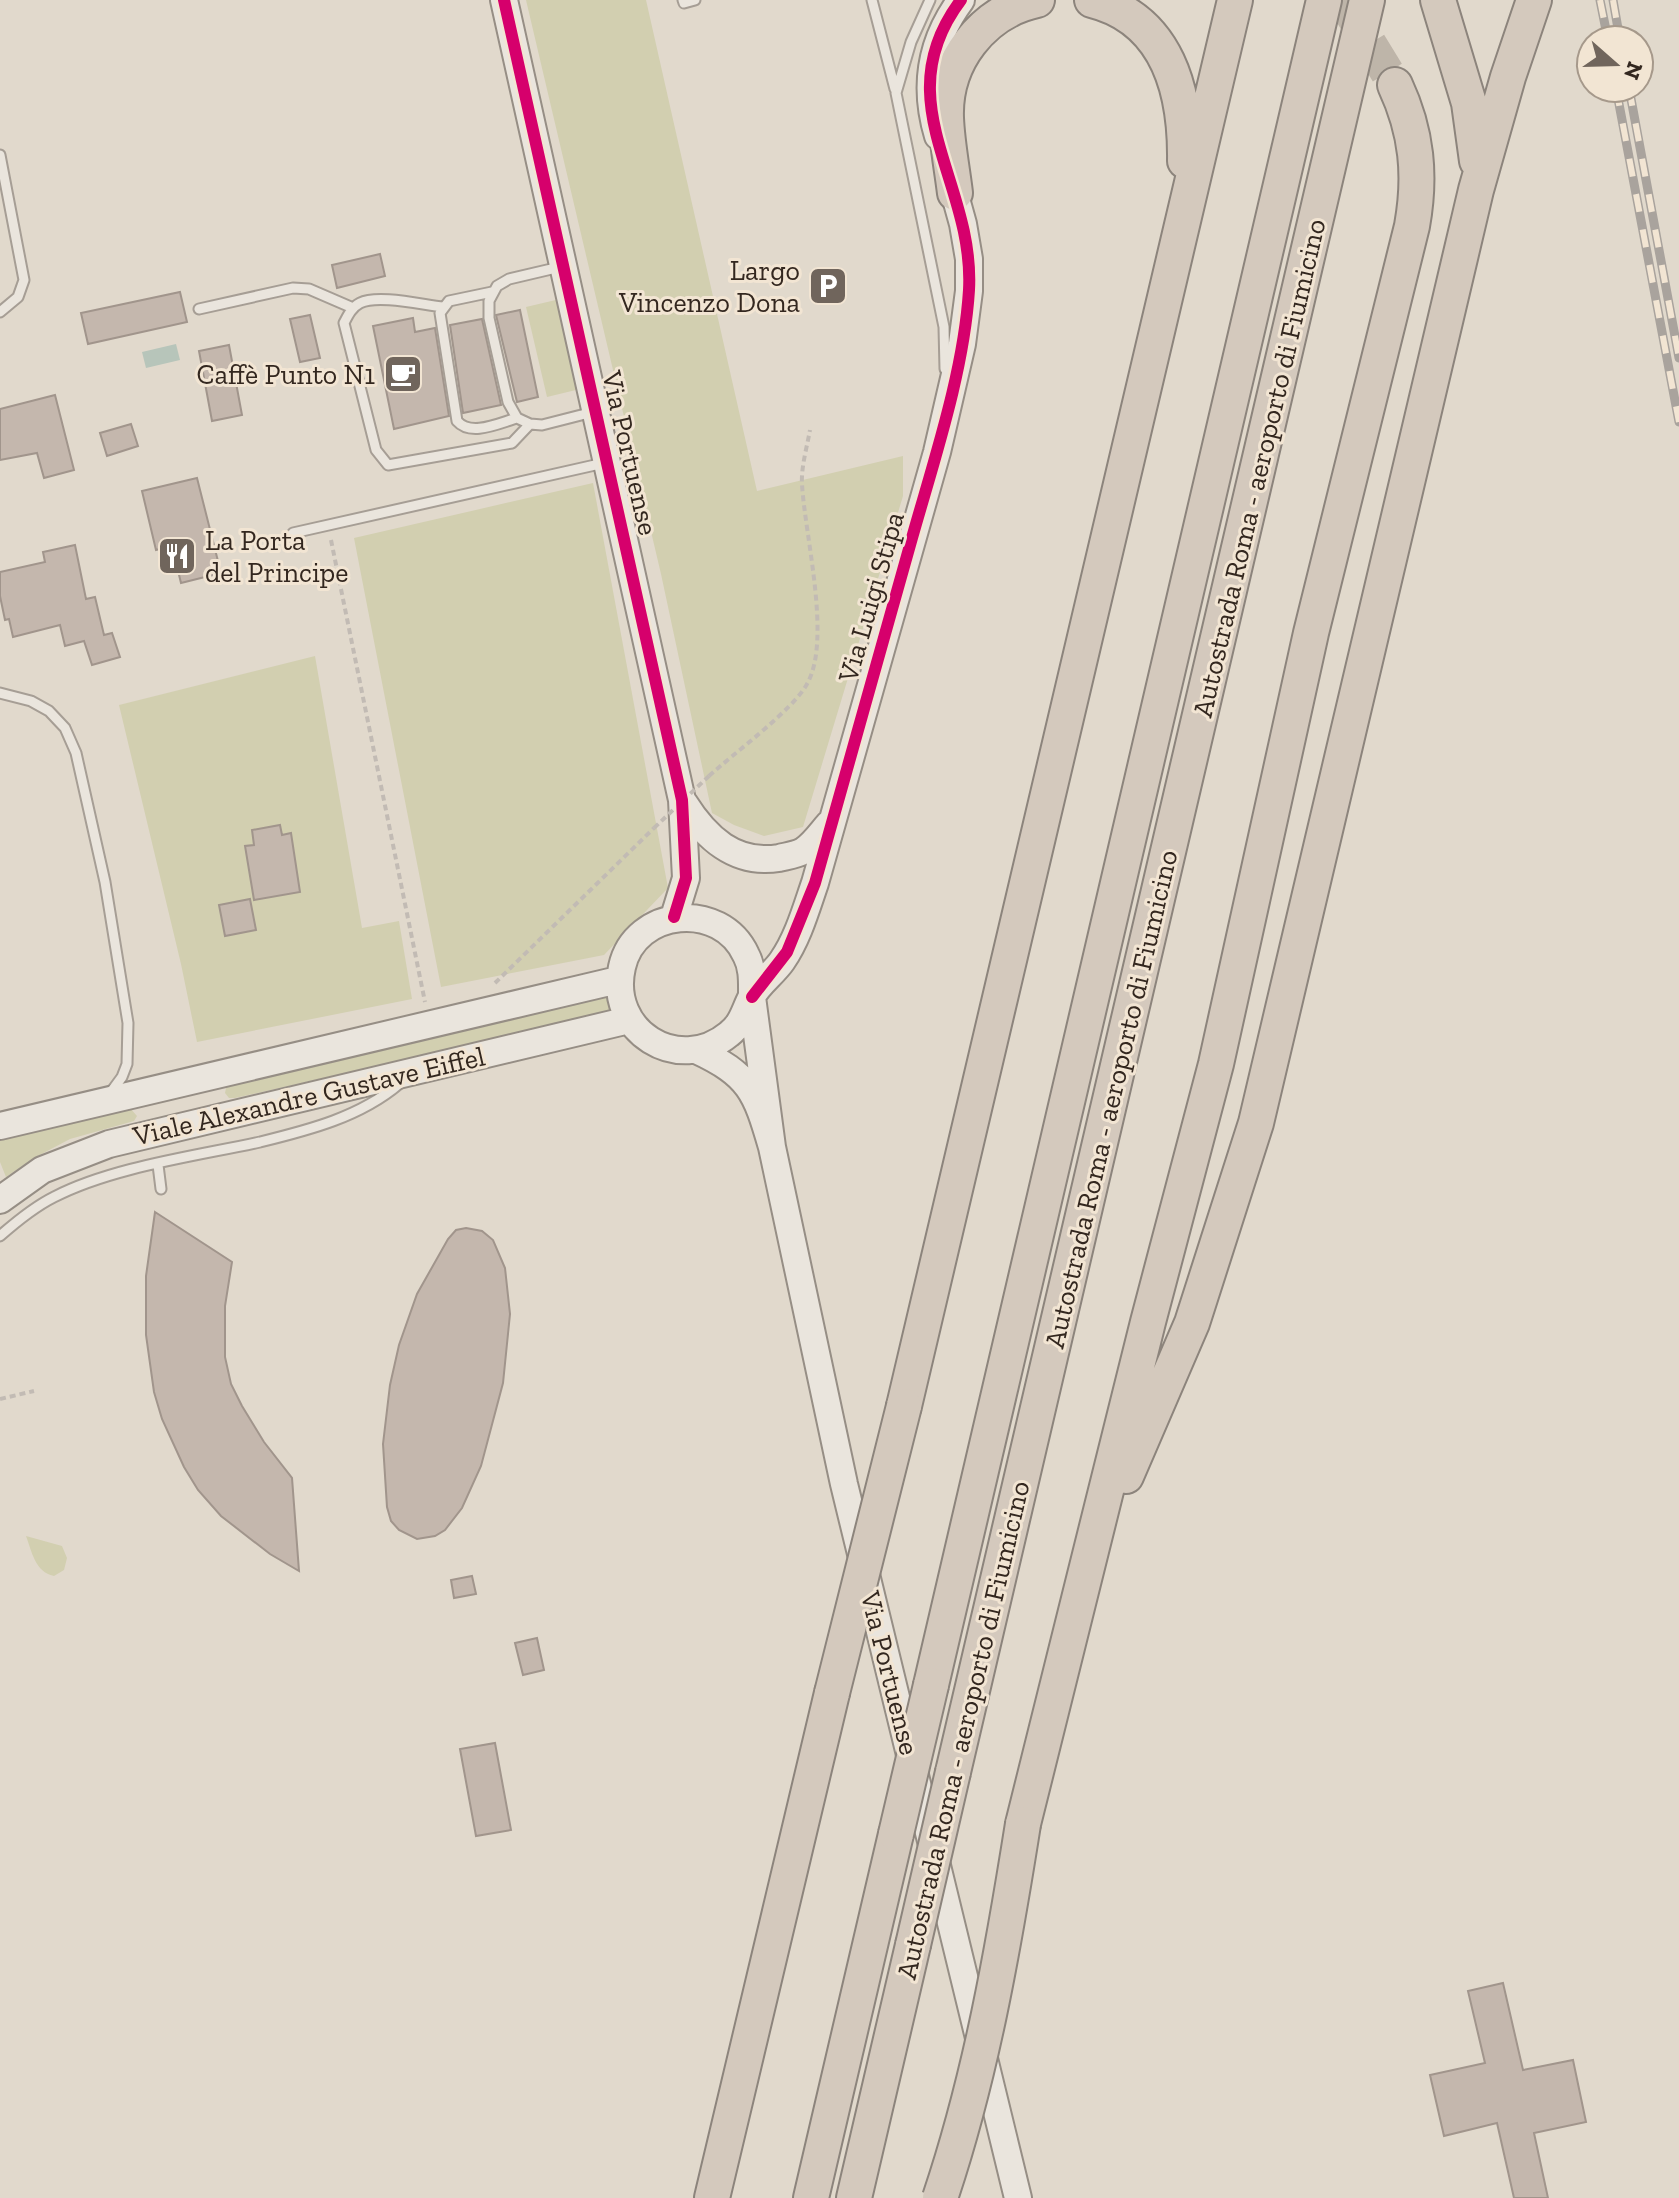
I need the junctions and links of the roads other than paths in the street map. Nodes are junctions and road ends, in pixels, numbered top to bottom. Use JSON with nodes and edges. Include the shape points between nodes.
{"nodes":[{"id":1,"x":504,"y":0,"type":"edge"},
{"id":2,"x":683,"y":0,"type":"edge"},
{"id":3,"x":695,"y":0,"type":"edge"},
{"id":4,"x":872,"y":0,"type":"edge"},
{"id":5,"x":930,"y":0,"type":"edge"},
{"id":6,"x":961,"y":0,"type":"edge"},
{"id":7,"x":1037,"y":0,"type":"edge"},
{"id":8,"x":1092,"y":0,"type":"edge"},
{"id":9,"x":1235,"y":0,"type":"edge"},
{"id":10,"x":1324,"y":0,"type":"edge"},
{"id":11,"x":1367,"y":0,"type":"edge"},
{"id":12,"x":1438,"y":0,"type":"edge"},
{"id":13,"x":1534,"y":0,"type":"edge"},
{"id":14,"x":1395,"y":85,"type":"tunnel mouth"},
{"id":15,"x":896,"y":93,"type":"junction"},
{"id":16,"x":0,"y":155,"type":"edge"},
{"id":17,"x":1476,"y":190,"type":"junction"},
{"id":18,"x":955,"y":193,"type":"junction"},
{"id":19,"x":1182,"y":223,"type":"junction"},
{"id":20,"x":564,"y":266,"type":"junction"},
{"id":21,"x":492,"y":292,"type":"junction"},
{"id":22,"x":443,"y":307,"type":"junction"},
{"id":23,"x":353,"y":308,"type":"junction"},
{"id":24,"x":199,"y":309,"type":"dead end"},
{"id":25,"x":0,"y":312,"type":"edge"},
{"id":26,"x":596,"y":411,"type":"junction"},
{"id":27,"x":517,"y":418,"type":"junction"},
{"id":28,"x":530,"y":424,"type":"junction"},
{"id":29,"x":937,"y":452,"type":"junction"},
{"id":30,"x":608,"y":463,"type":"junction"},
{"id":31,"x":293,"y":533,"type":"dead end"},
{"id":32,"x":0,"y":693,"type":"edge"},
{"id":33,"x":682,"y":800,"type":"junction"},
{"id":34,"x":833,"y":818,"type":"junction"},
{"id":35,"x":674,"y":917,"type":"junction"},
{"id":36,"x":618,"y":980,"type":"junction"},
{"id":37,"x":752,"y":997,"type":"junction"},
{"id":38,"x":629,"y":1020,"type":"junction"},
{"id":39,"x":696,"y":1050,"type":"junction"},
{"id":40,"x":412,"y":1071,"type":"junction"},
{"id":41,"x":105,"y":1100,"type":"junction"},
{"id":42,"x":0,"y":1126,"type":"edge"},
{"id":43,"x":772,"y":1147,"type":"junction"},
{"id":44,"x":158,"y":1165,"type":"junction"},
{"id":45,"x":161,"y":1189,"type":"dead end"},
{"id":46,"x":0,"y":1200,"type":"edge"},
{"id":47,"x":0,"y":1236,"type":"edge"},
{"id":48,"x":1087,"y":1568,"type":"junction"},
{"id":49,"x":710,"y":2198,"type":"edge"},
{"id":50,"x":811,"y":2198,"type":"edge"},
{"id":51,"x":854,"y":2198,"type":"edge"},
{"id":52,"x":940,"y":2198,"type":"edge"},
{"id":53,"x":1018,"y":2198,"type":"edge"}],
"edges":[{"from":1,"to":20,"type":"main road","name":"Via Portuense"},
{"from":2,"to":3,"type":"lane"},
{"from":4,"to":15,"type":"lane"},
{"from":5,"to":15,"type":"lane"},
{"from":6,"to":18,"type":"main road","name":"Via Luigi Stipa","via":[[941,33],[929,76],[932,118]]},
{"from":7,"to":18,"type":"highway","via":[[998,15],[958,60],[946,120]]},
{"from":8,"to":19,"type":"highway","via":[[1125,12],[1144,26],[1172,71],[1185,134]]},
{"from":9,"to":19,"type":"highway"},
{"from":10,"to":50,"type":"highway","name":"Autostrada Roma - aeroporto di Fiumicino","bridge":true},
{"from":11,"to":51,"type":"highway","name":"Autostrada Roma - aeroporto di Fiumicino","bridge":true},
{"from":12,"to":17,"type":"highway","via":[[1473,117]]},
{"from":13,"to":17,"type":"highway"},
{"from":14,"to":48,"type":"highway","via":[[1416,152],[1412,226],[1311,633],[1216,1064]]},
{"from":15,"to":29,"type":"lane","via":[[944,327],[946,367]]},
{"from":16,"to":25,"type":"lane","via":[[24,280],[18,297]]},
{"from":17,"to":48,"type":"highway","via":[[1256,1123],[1192,1323]]},
{"from":18,"to":29,"type":"main road","name":"Via Luigi Stipa","via":[[966,240],[969,291]]},
{"from":19,"to":49,"type":"highway","bridge":true,"via":[[904,1406]]},
{"from":20,"to":21,"type":"lane","via":[[509,279]]},
{"from":20,"to":26,"type":"main road","name":"Via Portuense"},
{"from":21,"to":22,"type":"lane"},
{"from":21,"to":27,"type":"lane","via":[[489,318],[508,402]]},
{"from":22,"to":23,"type":"lane","via":[[372,300]]},
{"from":22,"to":27,"type":"lane","via":[[457,421],[472,429]]},
{"from":23,"to":24,"type":"lane","via":[[309,289],[293,288]]},
{"from":23,"to":28,"type":"lane","via":[[344,323],[376,450],[388,465],[512,443]]},
{"from":26,"to":28,"type":"lane"},
{"from":26,"to":30,"type":"main road","name":"Via Portuense"},
{"from":27,"to":28,"type":"lane"},
{"from":29,"to":34,"type":"main road","name":"Via Luigi Stipa"},
{"from":30,"to":31,"type":"lane"},
{"from":30,"to":33,"type":"main road","name":"Via Portuense"},
{"from":32,"to":41,"type":"lane","via":[[49,711],[71,739],[80,767],[128,1023],[125,1070]]},
{"from":33,"to":34,"type":"main road","via":[[713,840],[740,856],[759,859],[803,851]]},
{"from":33,"to":35,"type":"main road","name":"Via Portuense","via":[[686,878]]},
{"from":34,"to":37,"type":"main road","name":"Via Luigi Stipa","via":[[795,938]]},
{"from":35,"to":36,"type":"main road","via":[[635,939]]},
{"from":35,"to":37,"type":"main road","name":"Via Portuense","via":[[717,924],[734,937],[746,954]]},
{"from":36,"to":38,"type":"main road"},
{"from":36,"to":41,"type":"main road","name":"Viale Alexandre Gustave Eiffel"},
{"from":37,"to":39,"type":"main road","via":[[732,1032]]},
{"from":37,"to":43,"type":"main road","name":"Via Portuense"},
{"from":38,"to":39,"type":"main road","name":"Via Portuense","via":[[658,1045]]},
{"from":38,"to":40,"type":"main road","name":"Viale Alexandre Gustave Eiffel"},
{"from":39,"to":43,"type":"main road","name":"Via Portuense","via":[[728,1067],[751,1089]]},
{"from":40,"to":44,"type":"lane","via":[[377,1100],[324,1125]]},
{"from":40,"to":46,"type":"main road","name":"Viale Alexandre Gustave Eiffel","via":[[109,1144],[42,1170]]},
{"from":41,"to":42,"type":"main road","name":"Viale Alexandre Gustave Eiffel"},
{"from":43,"to":53,"type":"main road","name":"Via Portuense","via":[[844,1484]]},
{"from":44,"to":45,"type":"lane"},
{"from":44,"to":47,"type":"lane","via":[[72,1188]]},
{"from":48,"to":52,"type":"highway","bridge":true,"via":[[1023,1824],[1002,1958],[962,2133]]}]}
